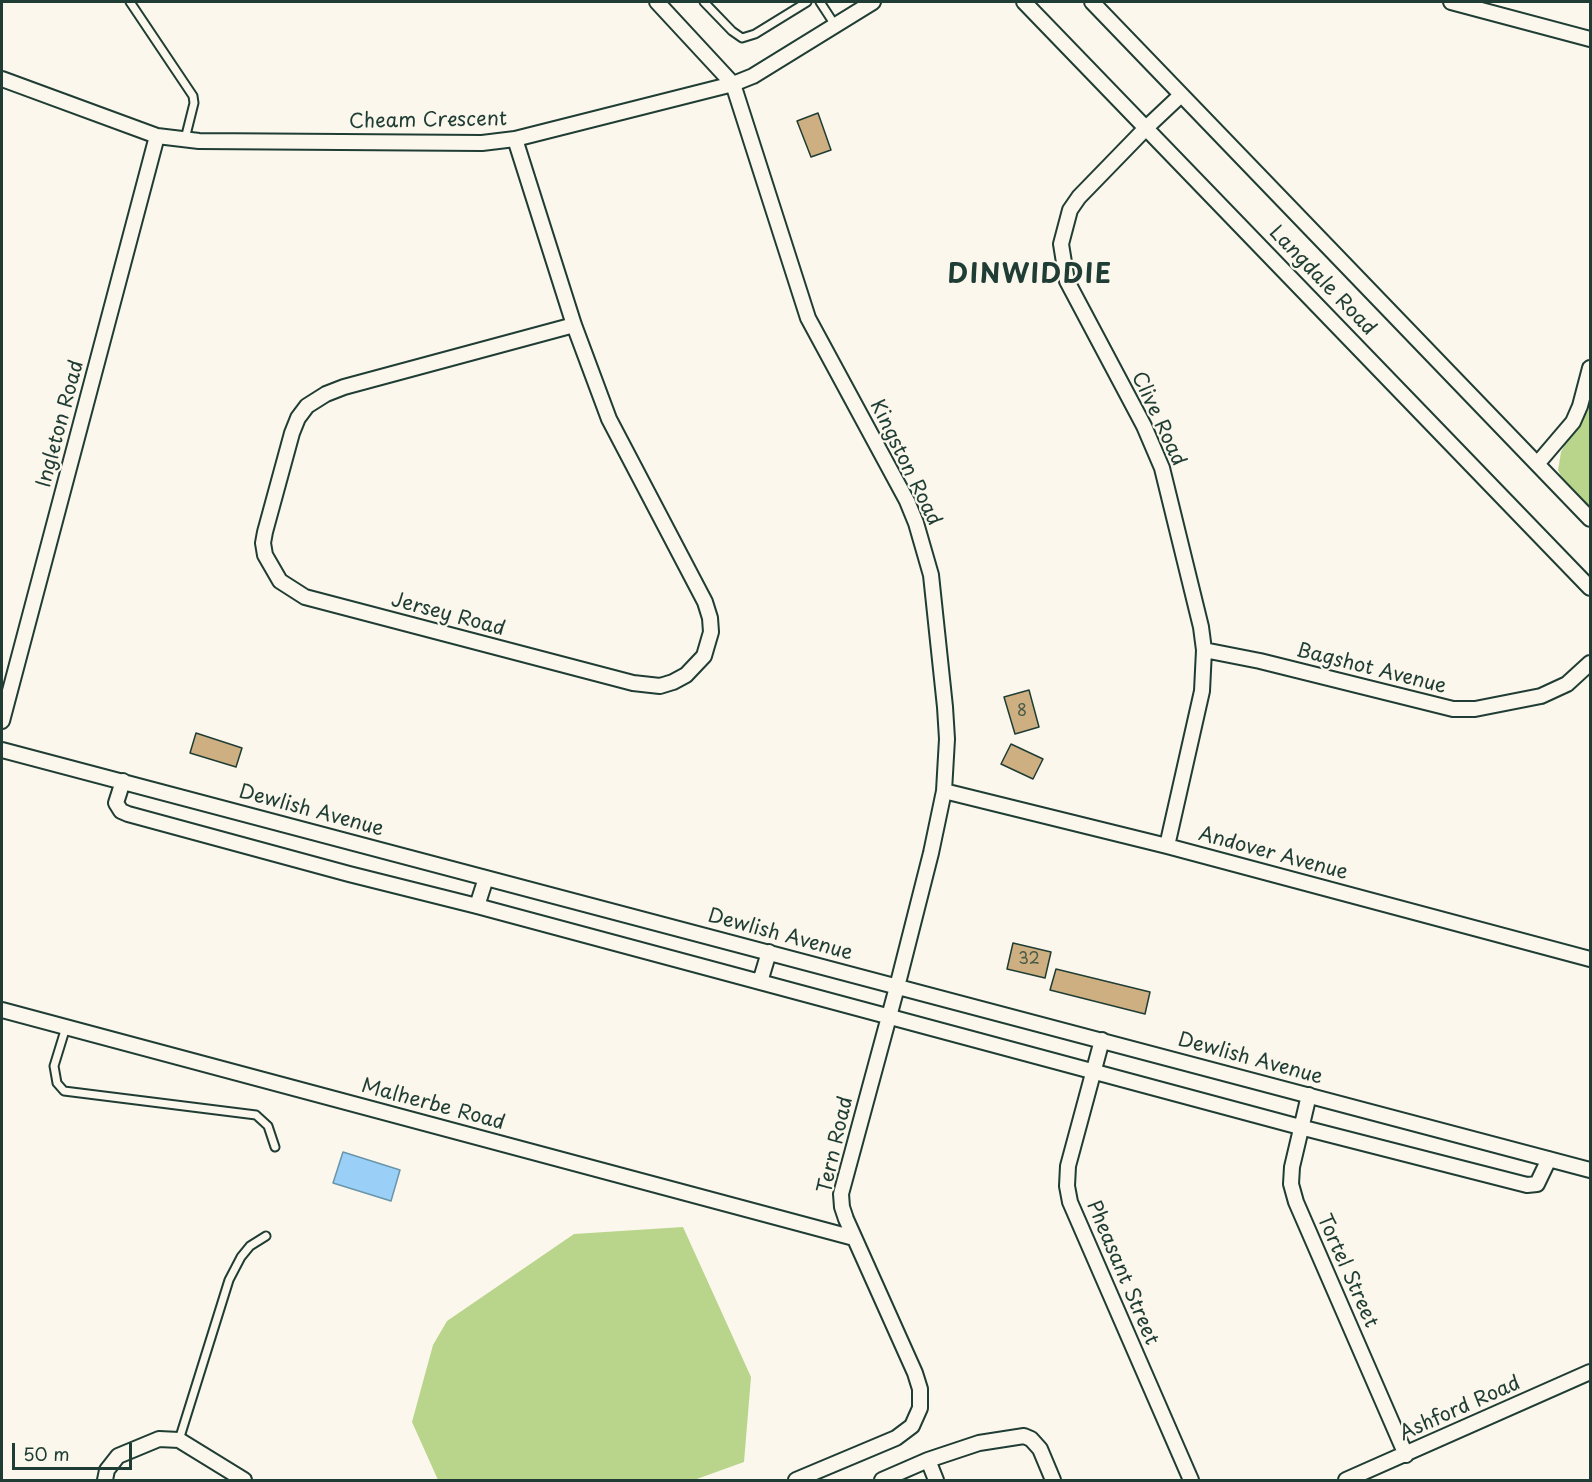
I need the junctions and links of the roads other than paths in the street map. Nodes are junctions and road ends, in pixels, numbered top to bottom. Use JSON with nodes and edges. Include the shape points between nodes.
{"nodes":[{"id":1,"x":130,"y":2,"type":"edge"},
{"id":2,"x":657,"y":2,"type":"edge"},
{"id":3,"x":704,"y":2,"type":"edge"},
{"id":4,"x":807,"y":2,"type":"edge"},
{"id":5,"x":820,"y":2,"type":"edge"},
{"id":6,"x":873,"y":2,"type":"edge"},
{"id":7,"x":1024,"y":2,"type":"edge"},
{"id":8,"x":1092,"y":2,"type":"edge"},
{"id":9,"x":1451,"y":2,"type":"edge"},
{"id":10,"x":835,"y":25,"type":"junction"},
{"id":11,"x":1590,"y":39,"type":"edge"},
{"id":12,"x":2,"y":78,"type":"edge"},
{"id":13,"x":733,"y":84,"type":"junction"},
{"id":14,"x":1181,"y":95,"type":"junction"},
{"id":15,"x":1147,"y":127,"type":"junction"},
{"id":16,"x":157,"y":136,"type":"junction"},
{"id":17,"x":185,"y":139,"type":"junction"},
{"id":18,"x":515,"y":139,"type":"junction"},
{"id":19,"x":574,"y":325,"type":"junction"},
{"id":20,"x":1590,"y":368,"type":"edge"},
{"id":21,"x":1538,"y":463,"type":"junction"},
{"id":22,"x":1590,"y":519,"type":"edge"},
{"id":23,"x":1590,"y":588,"type":"edge"},
{"id":24,"x":1204,"y":650,"type":"junction"},
{"id":25,"x":1590,"y":663,"type":"edge"},
{"id":26,"x":2,"y":721,"type":"edge"},
{"id":27,"x":2,"y":750,"type":"edge"},
{"id":28,"x":123,"y":781,"type":"junction"},
{"id":29,"x":944,"y":791,"type":"junction"},
{"id":30,"x":1167,"y":846,"type":"junction"},
{"id":31,"x":486,"y":878,"type":"junction"},
{"id":32,"x":477,"y":906,"type":"junction"},
{"id":33,"x":769,"y":952,"type":"junction"},
{"id":34,"x":1590,"y":958,"type":"edge"},
{"id":35,"x":760,"y":982,"type":"junction"},
{"id":36,"x":897,"y":987,"type":"junction"},
{"id":37,"x":2,"y":1010,"type":"edge"},
{"id":38,"x":889,"y":1016,"type":"junction"},
{"id":39,"x":66,"y":1027,"type":"junction"},
{"id":40,"x":1102,"y":1040,"type":"junction"},
{"id":41,"x":1094,"y":1071,"type":"junction"},
{"id":42,"x":1309,"y":1095,"type":"junction"},
{"id":43,"x":1300,"y":1127,"type":"junction"},
{"id":44,"x":275,"y":1147,"type":"dead end"},
{"id":45,"x":1549,"y":1159,"type":"junction"},
{"id":46,"x":1590,"y":1170,"type":"edge"},
{"id":47,"x":266,"y":1236,"type":"dead end"},
{"id":48,"x":854,"y":1238,"type":"junction"},
{"id":49,"x":1590,"y":1372,"type":"edge"},
{"id":50,"x":179,"y":1440,"type":"junction"},
{"id":51,"x":1406,"y":1455,"type":"junction"},
{"id":52,"x":928,"y":1460,"type":"junction"},
{"id":53,"x":105,"y":1480,"type":"edge"},
{"id":54,"x":244,"y":1480,"type":"edge"},
{"id":55,"x":796,"y":1480,"type":"edge"},
{"id":56,"x":882,"y":1480,"type":"edge"},
{"id":57,"x":936,"y":1480,"type":"edge"},
{"id":58,"x":1053,"y":1480,"type":"edge"},
{"id":59,"x":1191,"y":1480,"type":"edge"},
{"id":60,"x":1346,"y":1480,"type":"edge"}],
"edges":[{"from":1,"to":17,"type":"lane","via":[[193,96]]},
{"from":2,"to":13,"type":"street","name":"Kingston Road"},
{"from":3,"to":4,"type":"lane","via":[[742,38]]},
{"from":5,"to":10,"type":"lane"},
{"from":6,"to":10,"type":"street","name":"Cheam Crescent"},
{"from":7,"to":15,"type":"street","name":"Langdale Road"},
{"from":8,"to":14,"type":"street","name":"Langdale Road"},
{"from":9,"to":11,"type":"street"},
{"from":10,"to":13,"type":"street","name":"Cheam Crescent","via":[[753,76]]},
{"from":12,"to":16,"type":"street","name":"Cheam Crescent"},
{"from":13,"to":18,"type":"street","name":"Cheam Crescent"},
{"from":13,"to":29,"type":"street","name":"Kingston Road","via":[[808,318],[906,501],[924,548],[931,575],[945,707]]},
{"from":14,"to":15,"type":"street","name":"Clive Road"},
{"from":14,"to":21,"type":"street","name":"Langdale Road"},
{"from":15,"to":23,"type":"street","name":"Langdale Road"},
{"from":15,"to":24,"type":"street","name":"Clive Road","via":[[1070,210],[1061,244],[1063,263],[1067,281],[1155,448]]},
{"from":16,"to":17,"type":"street","name":"Cheam Crescent"},
{"from":16,"to":26,"type":"street","name":"Ingleton Road"},
{"from":17,"to":18,"type":"street","name":"Cheam Crescent","via":[[450,144]]},
{"from":18,"to":19,"type":"street","name":"Jersey Road"},
{"from":19,"to":19,"type":"street","name":"Jersey Road","via":[[609,419],[705,602],[711,632],[697,666],[666,684],[633,683],[305,597],[280,581],[265,555],[263,543],[291,433],[307,406],[344,387]]},
{"from":20,"to":21,"type":"street","via":[[1573,422]]},
{"from":21,"to":22,"type":"street","name":"Langdale Road"},
{"from":24,"to":25,"type":"street","name":"Bagshot Avenue","via":[[1453,709],[1475,709],[1541,696],[1567,684]]},
{"from":24,"to":30,"type":"street","name":"Clive Road","via":[[1202,691]]},
{"from":27,"to":28,"type":"street","name":"Dewlish Avenue"},
{"from":28,"to":31,"type":"street","name":"Dewlish Avenue"},
{"from":28,"to":32,"type":"street","via":[[117,806],[128,814]]},
{"from":29,"to":30,"type":"street","name":"Andover Avenue"},
{"from":29,"to":36,"type":"street","name":"Kingston Road"},
{"from":30,"to":34,"type":"street","name":"Andover Avenue"},
{"from":31,"to":32,"type":"street"},
{"from":31,"to":33,"type":"street","name":"Dewlish Avenue"},
{"from":32,"to":35,"type":"street"},
{"from":33,"to":35,"type":"street"},
{"from":33,"to":36,"type":"street","name":"Dewlish Avenue"},
{"from":35,"to":38,"type":"street"},
{"from":36,"to":38,"type":"street","name":"Tern Road"},
{"from":36,"to":40,"type":"street","name":"Dewlish Avenue"},
{"from":37,"to":39,"type":"street","name":"Malherbe Road"},
{"from":38,"to":41,"type":"street"},
{"from":38,"to":48,"type":"street","name":"Tern Road","via":[[842,1194],[842,1207]]},
{"from":39,"to":44,"type":"lane","via":[[54,1066],[57,1083],[64,1091],[256,1115],[268,1126]]},
{"from":39,"to":48,"type":"street","name":"Malherbe Road"},
{"from":40,"to":41,"type":"street","name":"Pheasant Street"},
{"from":40,"to":42,"type":"street","name":"Dewlish Avenue"},
{"from":41,"to":43,"type":"street"},
{"from":41,"to":59,"type":"street","name":"Pheasant Street","via":[[1068,1166],[1070,1202]]},
{"from":42,"to":43,"type":"street","name":"Tortel Street"},
{"from":42,"to":45,"type":"street","name":"Dewlish Avenue"},
{"from":43,"to":45,"type":"street","via":[[1527,1185],[1538,1184]]},
{"from":43,"to":51,"type":"street","name":"Tortel Street","via":[[1291,1184],[1296,1202]]},
{"from":45,"to":46,"type":"street","name":"Dewlish Avenue"},
{"from":47,"to":50,"type":"lane","via":[[250,1246],[229,1280]]},
{"from":48,"to":55,"type":"street","name":"Tern Road","via":[[915,1373],[920,1408],[912,1426],[896,1438]]},
{"from":49,"to":51,"type":"street","name":"Ashford Road"},
{"from":50,"to":53,"type":"street","via":[[159,1438],[118,1456],[107,1470]]},
{"from":50,"to":54,"type":"street"},
{"from":51,"to":60,"type":"street","name":"Ashford Road"},
{"from":52,"to":56,"type":"street"},
{"from":52,"to":57,"type":"street"},
{"from":52,"to":58,"type":"street","via":[[979,1443],[1024,1436],[1040,1449]]}]}
